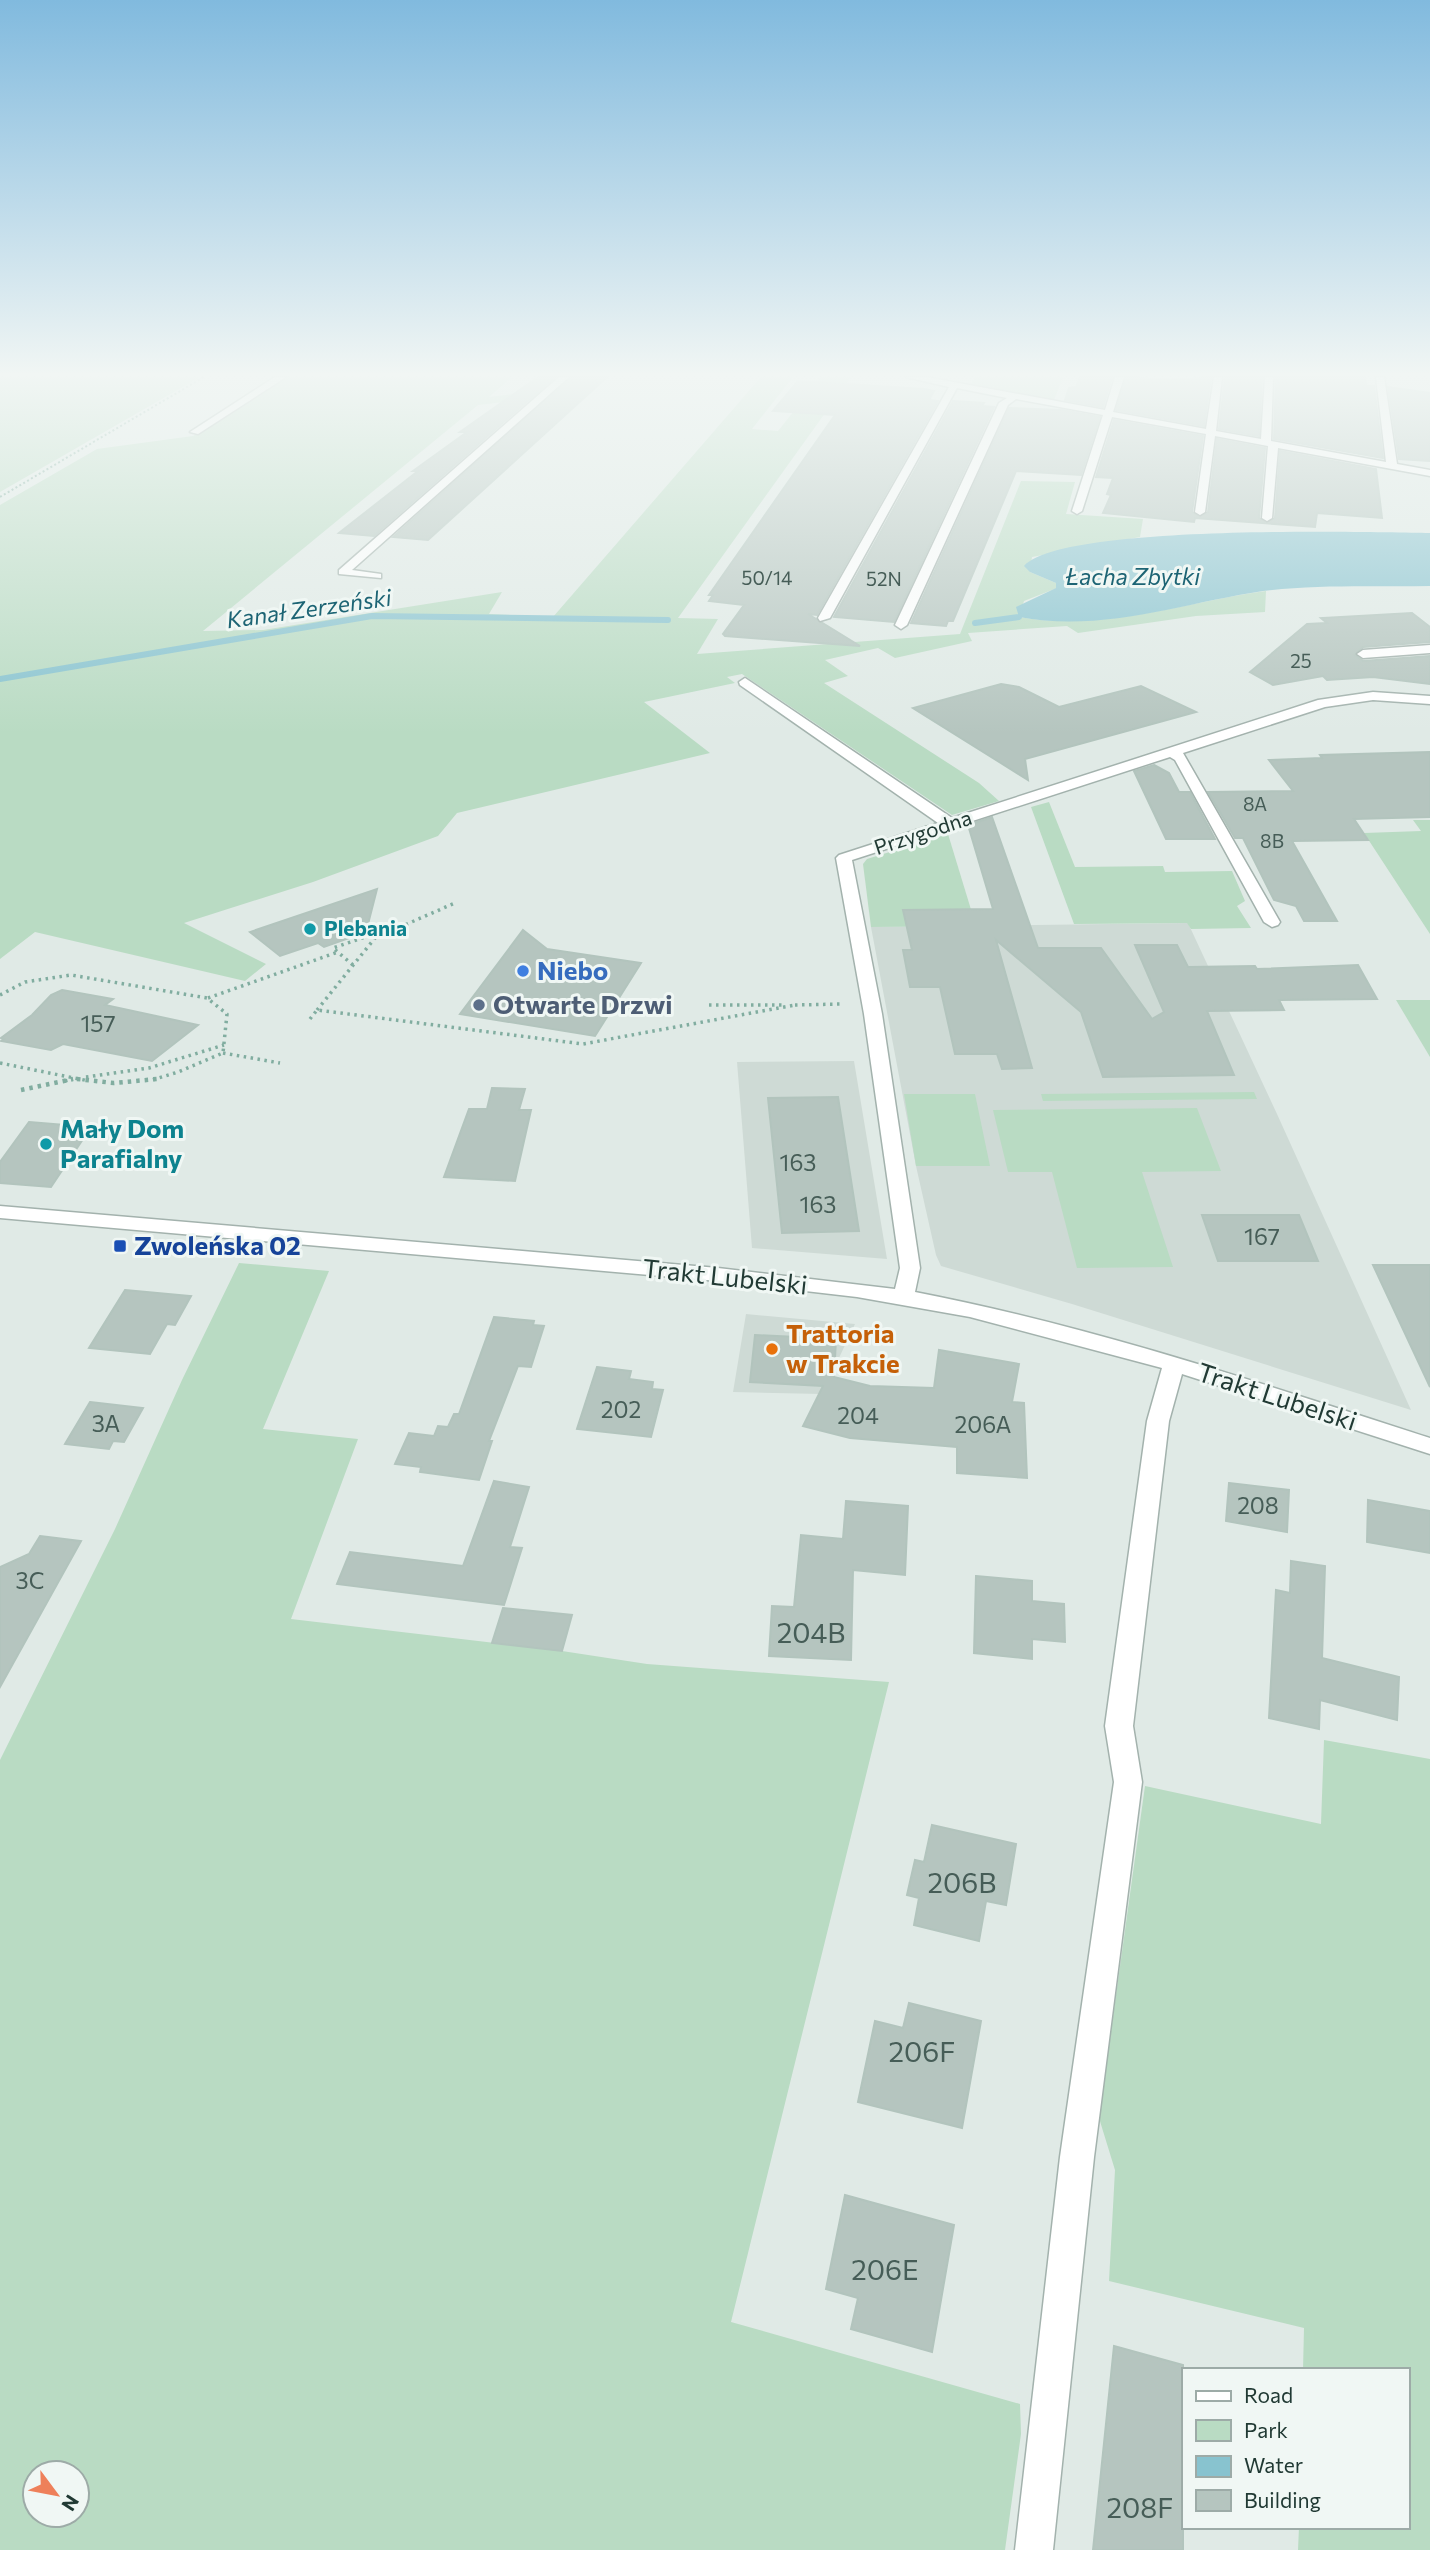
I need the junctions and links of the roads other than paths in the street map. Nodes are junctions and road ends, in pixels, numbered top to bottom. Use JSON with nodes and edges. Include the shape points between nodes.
{"nodes":[{"id":1,"x":430,"y":496,"type":"edge"},
{"id":2,"x":895,"y":496,"type":"edge"},
{"id":3,"x":960,"y":496,"type":"edge"},
{"id":4,"x":1082,"y":496,"type":"edge"},
{"id":5,"x":1202,"y":496,"type":"edge"},
{"id":6,"x":1267,"y":496,"type":"edge"},
{"id":7,"x":1077,"y":511,"type":"dead end"},
{"id":8,"x":1200,"y":512,"type":"dead end"},
{"id":9,"x":1266,"y":518,"type":"dead end"},
{"id":10,"x":377,"y":576,"type":"dead end"},
{"id":11,"x":824,"y":618,"type":"dead end"},
{"id":12,"x":901,"y":625,"type":"dead end"},
{"id":13,"x":1430,"y":649,"type":"edge"},
{"id":14,"x":1363,"y":654,"type":"dead end"},
{"id":15,"x":745,"y":682,"type":"dead end"},
{"id":16,"x":1422,"y":699,"type":"edge"},
{"id":17,"x":1430,"y":716,"type":"edge"},
{"id":18,"x":1174,"y":753,"type":"junction"},
{"id":19,"x":950,"y":824,"type":"junction"},
{"id":20,"x":1272,"y":922,"type":"dead end"},
{"id":21,"x":0,"y":1212,"type":"edge"},
{"id":22,"x":903,"y":1297,"type":"junction"},
{"id":23,"x":1174,"y":1364,"type":"junction"},
{"id":24,"x":1430,"y":1446,"type":"edge"},
{"id":25,"x":1034,"y":2550,"type":"edge"}],
"edges":[{"from":1,"to":10,"type":"street","via":[[343,572]]},
{"from":2,"to":11,"type":"street"},
{"from":3,"to":12,"type":"street"},
{"from":4,"to":7,"type":"street"},
{"from":5,"to":8,"type":"street"},
{"from":6,"to":9,"type":"street"},
{"from":13,"to":14,"type":"street"},
{"from":15,"to":19,"type":"street"},
{"from":16,"to":17,"type":"street"},
{"from":16,"to":18,"type":"street","name":"Przygodna","via":[[1373,696],[1323,703]]},
{"from":18,"to":19,"type":"street","name":"Przygodna"},
{"from":18,"to":20,"type":"street","via":[[1181,758]]},
{"from":19,"to":22,"type":"street","name":"Przygodna","via":[[844,858],[873,1014],[910,1268]]},
{"from":21,"to":22,"type":"street","name":"Trakt Lubelski","via":[[731,1276]]},
{"from":22,"to":23,"type":"street","name":"Trakt Lubelski","via":[[1021,1322]]},
{"from":23,"to":24,"type":"street","name":"Trakt Lubelski"},
{"from":23,"to":25,"type":"street","via":[[1158,1421],[1119,1726],[1128,1782],[1077,2157]]}]}
